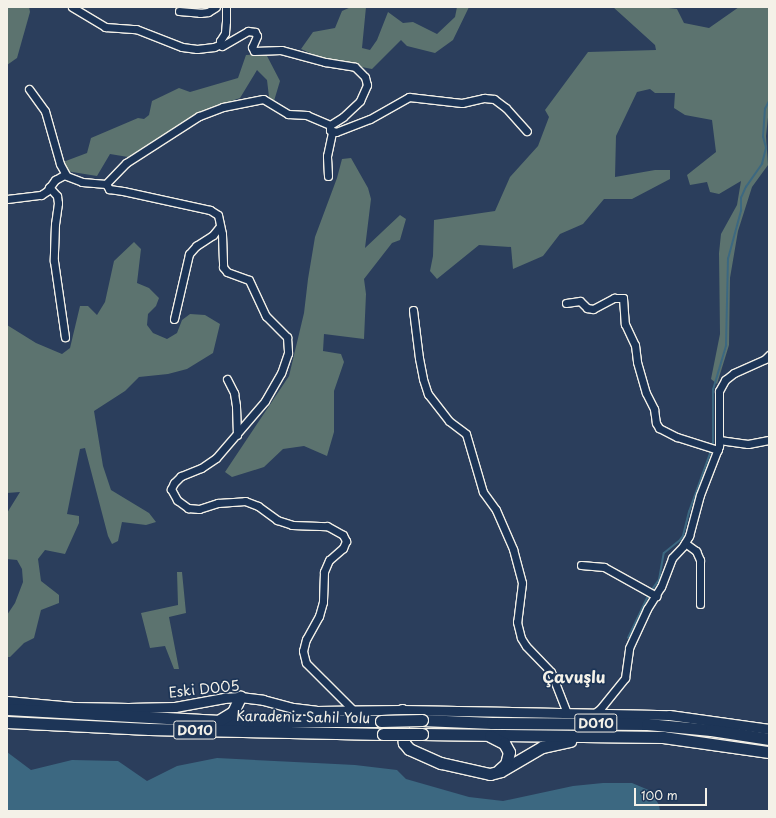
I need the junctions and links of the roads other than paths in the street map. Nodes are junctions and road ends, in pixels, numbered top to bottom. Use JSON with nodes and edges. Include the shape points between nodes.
{"nodes":[{"id":1,"x":72,"y":7,"type":"edge"},
{"id":2,"x":216,"y":7,"type":"edge"},
{"id":3,"x":226,"y":7,"type":"edge"},
{"id":4,"x":179,"y":11,"type":"dead end"},
{"id":5,"x":221,"y":44,"type":"junction"},
{"id":6,"x":29,"y":89,"type":"dead end"},
{"id":7,"x":331,"y":128,"type":"junction"},
{"id":8,"x":527,"y":131,"type":"dead end"},
{"id":9,"x":66,"y":175,"type":"junction"},
{"id":10,"x":328,"y":176,"type":"dead end"},
{"id":11,"x":106,"y":184,"type":"junction"},
{"id":12,"x":49,"y":187,"type":"junction"},
{"id":13,"x":7,"y":199,"type":"edge"},
{"id":14,"x":220,"y":226,"type":"junction"},
{"id":15,"x":566,"y":303,"type":"dead end"},
{"id":16,"x":414,"y":310,"type":"dead end"},
{"id":17,"x":174,"y":319,"type":"dead end"},
{"id":18,"x":65,"y":337,"type":"dead end"},
{"id":19,"x":769,"y":355,"type":"edge"},
{"id":20,"x":227,"y":379,"type":"dead end"},
{"id":21,"x":237,"y":435,"type":"junction"},
{"id":22,"x":719,"y":440,"type":"junction"},
{"id":23,"x":769,"y":440,"type":"edge"},
{"id":24,"x":718,"y":450,"type":"junction"},
{"id":25,"x":684,"y":543,"type":"junction"},
{"id":26,"x":581,"y":565,"type":"dead end"},
{"id":27,"x":656,"y":596,"type":"junction"},
{"id":28,"x":700,"y":604,"type":"dead end"},
{"id":29,"x":240,"y":699,"type":"junction"},
{"id":30,"x":7,"y":701,"type":"edge"},
{"id":31,"x":7,"y":709,"type":"edge"},
{"id":32,"x":402,"y":710,"type":"junction"},
{"id":33,"x":354,"y":712,"type":"junction"},
{"id":34,"x":567,"y":713,"type":"junction"},
{"id":35,"x":593,"y":714,"type":"junction"},
{"id":36,"x":220,"y":721,"type":"junction"},
{"id":37,"x":7,"y":722,"type":"edge"},
{"id":38,"x":260,"y":722,"type":"junction"},
{"id":39,"x":769,"y":729,"type":"edge"},
{"id":40,"x":485,"y":734,"type":"junction"},
{"id":41,"x":604,"y":736,"type":"junction"},
{"id":42,"x":769,"y":739,"type":"edge"},
{"id":43,"x":768,"y":752,"type":"edge"},
{"id":44,"x":490,"y":774,"type":"junction"}],
"edges":[{"from":1,"to":5,"type":"street","via":[[105,27],[136,29],[182,47],[197,49]]},
{"from":2,"to":4,"type":"street","via":[[200,13]]},
{"from":3,"to":5,"type":"street","via":[[226,27]]},
{"from":5,"to":7,"type":"street","via":[[222,46],[248,31],[255,32],[257,36],[252,47],[254,52],[281,50],[355,67],[365,77],[367,85],[360,101]]},
{"from":6,"to":9,"type":"street","via":[[45,111],[60,164]]},
{"from":7,"to":8,"type":"street","via":[[370,119],[409,97],[462,103],[484,98],[494,99],[506,108]]},
{"from":7,"to":10,"type":"street","via":[[327,156]]},
{"from":7,"to":11,"type":"street","via":[[306,116],[288,114],[263,100],[223,107],[199,116],[126,163]]},
{"from":9,"to":11,"type":"street","via":[[82,182]]},
{"from":9,"to":12,"type":"street","via":[[59,176]]},
{"from":11,"to":14,"type":"street","via":[[109,189],[210,210],[218,215]]},
{"from":12,"to":13,"type":"street","via":[[41,195]]},
{"from":12,"to":18,"type":"street","via":[[57,196],[58,203],[54,261]]},
{"from":14,"to":17,"type":"street","via":[[189,254]]},
{"from":14,"to":21,"type":"street","via":[[222,267],[227,272],[248,280],[266,316],[287,337],[288,353],[281,373],[265,401]]},
{"from":15,"to":24,"type":"street","via":[[580,301],[587,308],[593,309],[614,298],[623,298],[625,324],[635,345],[646,393],[659,428],[677,437]]},
{"from":16,"to":34,"type":"street","via":[[418,358],[428,394],[449,421],[466,434],[483,492],[496,510],[513,549],[522,583],[517,622],[521,638],[551,672]]},
{"from":19,"to":22,"type":"street","via":[[725,380],[719,391]]},
{"from":20,"to":21,"type":"street","via":[[234,393]]},
{"from":21,"to":33,"type":"street","via":[[216,458],[201,468],[181,476],[171,489],[177,500],[188,508],[199,509],[218,503],[245,501],[258,506],[277,520],[292,525],[327,526],[343,535],[346,541],[343,548],[329,560],[324,572],[323,602],[303,651],[306,663]]},
{"from":22,"to":23,"type":"street","via":[[748,444]]},
{"from":22,"to":24,"type":"street"},
{"from":24,"to":25,"type":"street"},
{"from":25,"to":27,"type":"street","via":[[672,558]]},
{"from":25,"to":28,"type":"street","via":[[696,551],[700,560]]},
{"from":26,"to":27,"type":"street","via":[[604,567]]},
{"from":27,"to":35,"type":"street","via":[[628,648],[625,678]]},
{"from":29,"to":30,"type":"main road","name":"Eski D005","via":[[224,698],[175,707],[135,708],[73,707]]},
{"from":29,"to":33,"type":"main road","name":"Eski D005","via":[[264,700],[305,710]]},
{"from":29,"to":36,"type":"highway","via":[[234,712]]},
{"from":29,"to":38,"type":"highway","via":[[246,714]]},
{"from":31,"to":36,"type":"highway","name":"Karadeniz Sahil Yolu","number":"D010"},
{"from":32,"to":33,"type":"main road","name":"Eski D005"},
{"from":32,"to":34,"type":"main road","name":"Eski D005"},
{"from":32,"to":44,"type":"highway","via":[[404,742],[409,750],[441,763]]},
{"from":34,"to":35,"type":"main road","name":"Eski D005"},
{"from":35,"to":39,"type":"main road","name":"Eski D005","via":[[669,715]]},
{"from":36,"to":38,"type":"highway","number":"D010"},
{"from":37,"to":40,"type":"highway","name":"Karadeniz Sahil Yolu","number":"D010","bridge":true,"via":[[149,730]]},
{"from":38,"to":42,"type":"highway","number":"D010","bridge":true,"via":[[422,720],[647,724]]},
{"from":40,"to":41,"type":"highway","number":"D010"},
{"from":40,"to":44,"type":"highway","via":[[504,743],[509,752],[506,764]]},
{"from":41,"to":43,"type":"highway","number":"D010","via":[[663,737]]},
{"from":41,"to":44,"type":"highway","via":[[542,747],[501,771]]}]}
